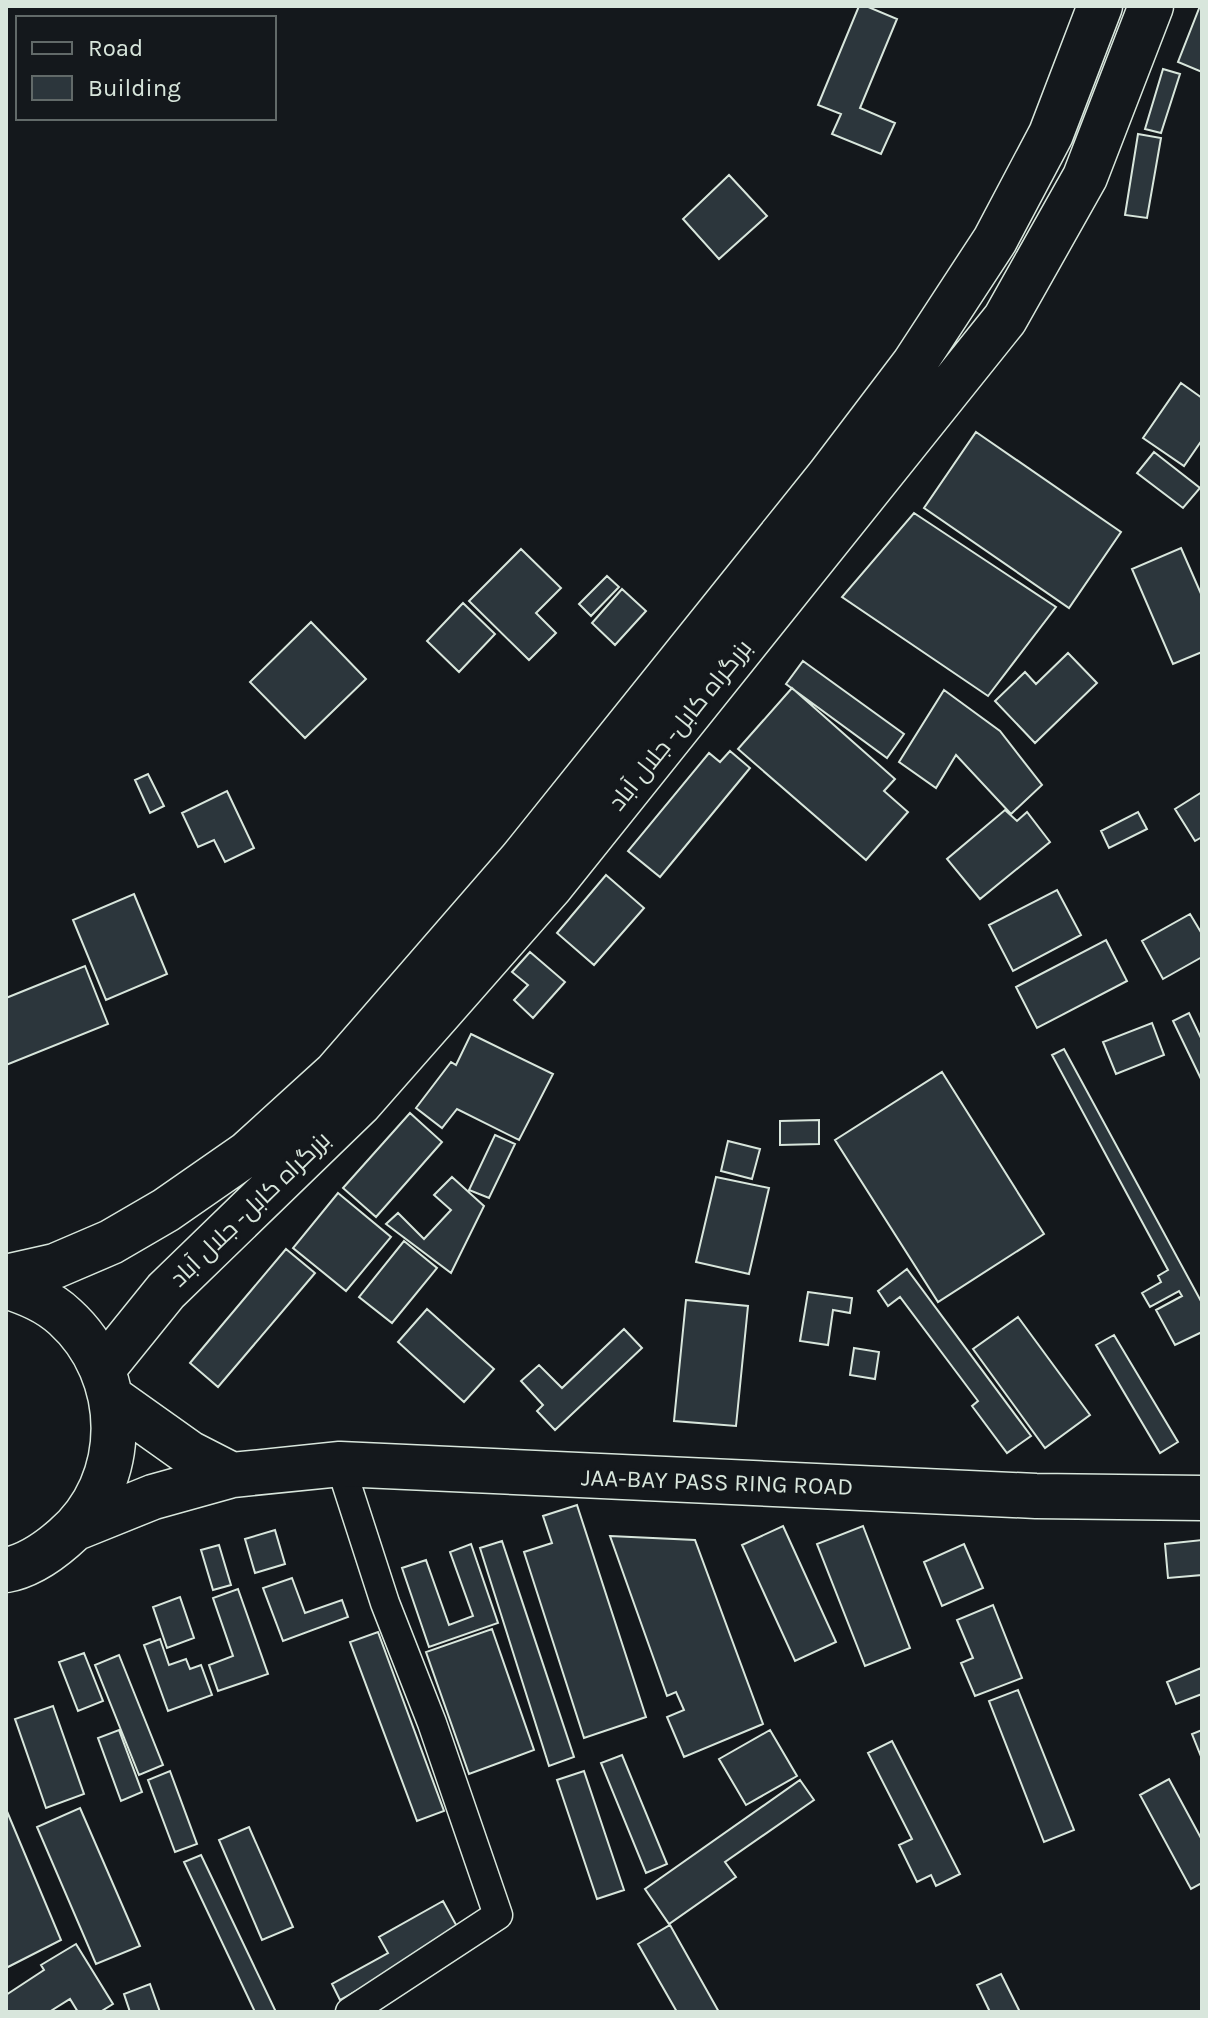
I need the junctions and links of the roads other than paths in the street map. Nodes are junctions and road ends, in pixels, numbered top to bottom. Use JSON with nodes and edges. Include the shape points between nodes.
{"nodes":[{"id":1,"x":1100,"y":6,"type":"edge"},
{"id":2,"x":1151,"y":6,"type":"edge"},
{"id":3,"x":535,"y":873,"type":"junction"},
{"id":4,"x":6,"y":1277,"type":"edge"},
{"id":5,"x":6,"y":1286,"type":"edge"},
{"id":6,"x":108,"y":1384,"type":"junction"},
{"id":7,"x":340,"y":1464,"type":"junction"},
{"id":8,"x":232,"y":1475,"type":"junction"},
{"id":9,"x":1202,"y":1498,"type":"edge"},
{"id":10,"x":76,"y":1528,"type":"junction"},
{"id":11,"x":6,"y":1570,"type":"edge"},
{"id":12,"x":350,"y":2012,"type":"edge"}],
"edges":[{"from":1,"to":3,"type":"highway","name":"بزرگراه کابل- جلال آباد","via":[[1051,134],[995,240],[914,364]]},
{"from":2,"to":3,"type":"highway","name":"بزرگراه کابل- جلال آباد","via":[[1085,177],[1005,319]]},
{"from":3,"to":4,"type":"highway","name":"بزرگراه کابل- جلال آباد","via":[[336,1073],[248,1153],[111,1242],[55,1266]]},
{"from":3,"to":6,"type":"highway","name":"بزرگراه کابل- جلال آباد","via":[[360,1103],[166,1291]]},
{"from":5,"to":6,"type":"highway","via":[[64,1316],[89,1344]]},
{"from":6,"to":8,"type":"highway","via":[[189,1453]]},
{"from":6,"to":10,"type":"highway","via":[[114,1446],[102,1490]]},
{"from":7,"to":8,"type":"highway","name":"JAA-BAY PASS RING ROAD"},
{"from":7,"to":9,"type":"highway","name":"JAA-BAY PASS RING ROAD","via":[[1020,1496]]},
{"from":7,"to":12,"type":"street","via":[[498,1915]]},
{"from":8,"to":10,"type":"highway","name":"JAA-BAY PASS RING ROAD","via":[[153,1497]]},
{"from":10,"to":11,"type":"highway","via":[[47,1553]]}]}
